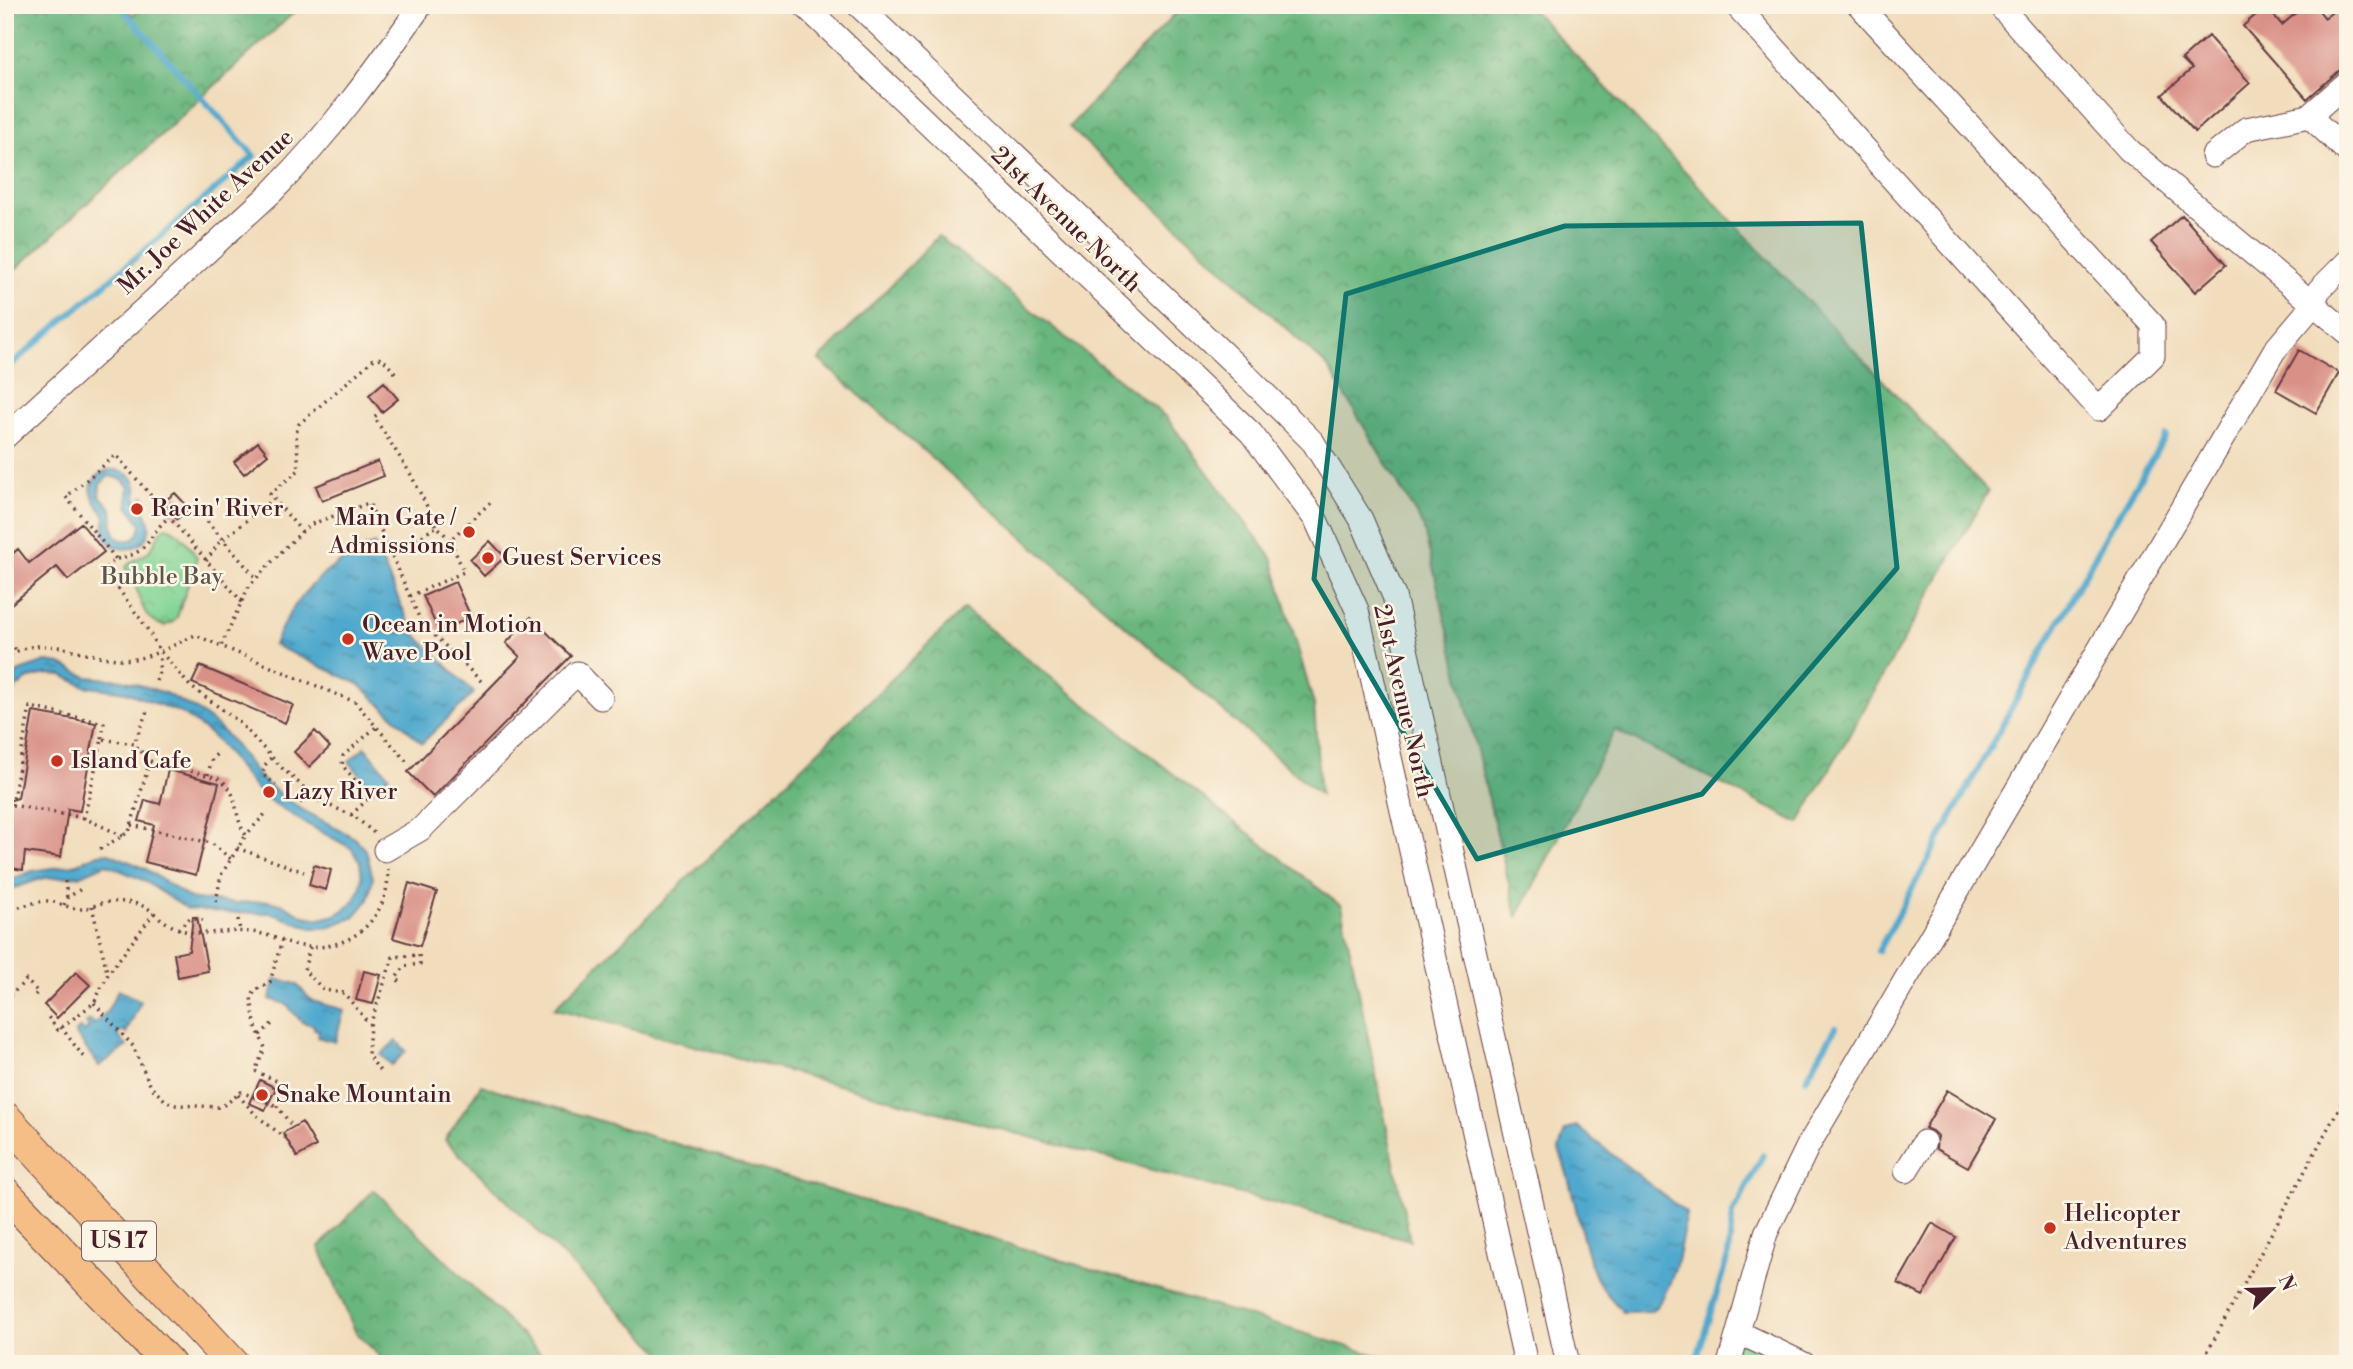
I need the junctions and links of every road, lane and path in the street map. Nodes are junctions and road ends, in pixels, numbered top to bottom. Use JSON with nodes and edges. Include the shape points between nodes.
{"nodes":[{"id":1,"x":421,"y":5,"type":"edge"},
{"id":2,"x":804,"y":5,"type":"edge"},
{"id":3,"x":858,"y":5,"type":"edge"},
{"id":4,"x":1736,"y":5,"type":"edge"},
{"id":5,"x":1859,"y":5,"type":"edge"},
{"id":6,"x":1999,"y":5,"type":"edge"},
{"id":7,"x":2348,"y":82,"type":"edge"},
{"id":8,"x":2309,"y":116,"type":"junction"},
{"id":9,"x":2348,"y":152,"type":"edge"},
{"id":10,"x":2213,"y":156,"type":"dead end"},
{"id":11,"x":2348,"y":261,"type":"edge"},
{"id":12,"x":2313,"y":305,"type":"junction"},
{"id":13,"x":2348,"y":333,"type":"edge"},
{"id":14,"x":398,"y":376,"type":"dead end"},
{"id":15,"x":382,"y":411,"type":"dead end"},
{"id":16,"x":5,"y":437,"type":"edge"},
{"id":17,"x":273,"y":499,"type":"junction"},
{"id":18,"x":491,"y":502,"type":"dead end"},
{"id":19,"x":198,"y":511,"type":"dead end"},
{"id":20,"x":169,"y":517,"type":"junction"},
{"id":21,"x":437,"y":526,"type":"junction"},
{"id":22,"x":302,"y":532,"type":"junction"},
{"id":23,"x":223,"y":540,"type":"junction"},
{"id":24,"x":450,"y":540,"type":"junction"},
{"id":25,"x":390,"y":550,"type":"junction"},
{"id":26,"x":116,"y":559,"type":"junction"},
{"id":27,"x":206,"y":561,"type":"junction"},
{"id":28,"x":256,"y":578,"type":"junction"},
{"id":29,"x":410,"y":596,"type":"junction"},
{"id":30,"x":242,"y":602,"type":"junction"},
{"id":31,"x":5,"y":638,"type":"edge"},
{"id":32,"x":221,"y":646,"type":"junction"},
{"id":33,"x":160,"y":651,"type":"junction"},
{"id":34,"x":18,"y":652,"type":"junction"},
{"id":35,"x":5,"y":659,"type":"edge"},
{"id":36,"x":156,"y":681,"type":"dead end"},
{"id":37,"x":483,"y":683,"type":"dead end"},
{"id":38,"x":601,"y":698,"type":"dead end"},
{"id":39,"x":147,"y":711,"type":"dead end"},
{"id":40,"x":376,"y":727,"type":"junction"},
{"id":41,"x":102,"y":739,"type":"junction"},
{"id":42,"x":134,"y":744,"type":"junction"},
{"id":43,"x":217,"y":754,"type":"dead end"},
{"id":44,"x":272,"y":757,"type":"junction"},
{"id":45,"x":150,"y":761,"type":"junction"},
{"id":46,"x":406,"y":761,"type":"dead end"},
{"id":47,"x":208,"y":775,"type":"junction"},
{"id":48,"x":276,"y":785,"type":"dead end"},
{"id":49,"x":310,"y":793,"type":"junction"},
{"id":50,"x":300,"y":803,"type":"dead end"},
{"id":51,"x":12,"y":805,"type":"junction"},
{"id":52,"x":5,"y":807,"type":"edge"},
{"id":53,"x":267,"y":812,"type":"dead end"},
{"id":54,"x":351,"y":815,"type":"junction"},
{"id":55,"x":84,"y":818,"type":"junction"},
{"id":56,"x":131,"y":825,"type":"junction"},
{"id":57,"x":246,"y":835,"type":"junction"},
{"id":58,"x":123,"y":836,"type":"junction"},
{"id":59,"x":237,"y":848,"type":"junction"},
{"id":60,"x":100,"y":849,"type":"dead end"},
{"id":61,"x":385,"y":850,"type":"junction"},
{"id":62,"x":230,"y":859,"type":"junction"},
{"id":63,"x":304,"y":872,"type":"dead end"},
{"id":64,"x":65,"y":881,"type":"dead end"},
{"id":65,"x":80,"y":889,"type":"dead end"},
{"id":66,"x":68,"y":898,"type":"junction"},
{"id":67,"x":216,"y":902,"type":"dead end"},
{"id":68,"x":64,"y":905,"type":"junction"},
{"id":69,"x":92,"y":906,"type":"junction"},
{"id":70,"x":5,"y":909,"type":"edge"},
{"id":71,"x":154,"y":913,"type":"junction"},
{"id":72,"x":238,"y":919,"type":"dead end"},
{"id":73,"x":203,"y":920,"type":"dead end"},
{"id":74,"x":178,"y":929,"type":"junction"},
{"id":75,"x":240,"y":932,"type":"junction"},
{"id":76,"x":282,"y":940,"type":"junction"},
{"id":77,"x":310,"y":947,"type":"junction"},
{"id":78,"x":108,"y":974,"type":"junction"},
{"id":79,"x":401,"y":984,"type":"dead end"},
{"id":80,"x":5,"y":989,"type":"edge"},
{"id":81,"x":34,"y":996,"type":"dead end"},
{"id":82,"x":94,"y":1003,"type":"junction"},
{"id":83,"x":48,"y":1017,"type":"dead end"},
{"id":84,"x":273,"y":1023,"type":"dead end"},
{"id":85,"x":370,"y":1025,"type":"junction"},
{"id":86,"x":61,"y":1027,"type":"junction"},
{"id":87,"x":260,"y":1035,"type":"junction"},
{"id":88,"x":85,"y":1059,"type":"dead end"},
{"id":89,"x":380,"y":1071,"type":"dead end"},
{"id":90,"x":2348,"y":1091,"type":"edge"},
{"id":91,"x":238,"y":1095,"type":"junction"},
{"id":92,"x":277,"y":1106,"type":"junction"},
{"id":93,"x":5,"y":1118,"type":"edge"},
{"id":94,"x":292,"y":1126,"type":"dead end"},
{"id":95,"x":285,"y":1138,"type":"dead end"},
{"id":96,"x":1924,"y":1142,"type":"dead end"},
{"id":97,"x":1906,"y":1171,"type":"dead end"},
{"id":98,"x":5,"y":1193,"type":"edge"},
{"id":99,"x":1738,"y":1332,"type":"junction"},
{"id":100,"x":169,"y":1364,"type":"edge"},
{"id":101,"x":233,"y":1364,"type":"edge"},
{"id":102,"x":1527,"y":1364,"type":"edge"},
{"id":103,"x":1568,"y":1364,"type":"edge"},
{"id":104,"x":1730,"y":1364,"type":"edge"},
{"id":105,"x":1804,"y":1364,"type":"edge"},
{"id":106,"x":2201,"y":1364,"type":"edge"}],
"edges":[{"from":1,"to":16,"type":"street","name":"Mr. Joe White Avenue","via":[[305,159]]},
{"from":2,"to":102,"type":"street","name":"21st Avenue North","via":[[1251,433],[1316,520],[1357,610]]},
{"from":3,"to":103,"type":"street","name":"21st Avenue North","via":[[1313,442],[1361,519],[1394,596]]},
{"from":4,"to":5,"type":"street","via":[[2099,409],[2153,356],[2153,325]]},
{"from":6,"to":12,"type":"street","via":[[2129,150]]},
{"from":7,"to":8,"type":"street"},
{"from":8,"to":9,"type":"street"},
{"from":8,"to":10,"type":"street","via":[[2246,129]]},
{"from":11,"to":12,"type":"street","via":[[2319,289]]},
{"from":12,"to":13,"type":"street"},
{"from":12,"to":99,"type":"street","via":[[2274,351],[1808,1146],[1766,1233]]},
{"from":14,"to":17,"type":"path","via":[[382,358],[374,359],[299,424],[299,470],[270,494]]},
{"from":15,"to":21,"type":"path","via":[[374,417]]},
{"from":17,"to":22,"type":"path"},
{"from":17,"to":23,"type":"path"},
{"from":18,"to":24,"type":"path"},
{"from":19,"to":23,"type":"path"},
{"from":20,"to":26,"type":"path","via":[[139,553]]},
{"from":20,"to":26,"type":"path","via":[[116,455],[66,497]]},
{"from":20,"to":27,"type":"path"},
{"from":21,"to":24,"type":"path"},
{"from":21,"to":25,"type":"path"},
{"from":22,"to":25,"type":"path","via":[[309,525],[369,503]]},
{"from":22,"to":28,"type":"path"},
{"from":23,"to":27,"type":"path"},
{"from":23,"to":28,"type":"path"},
{"from":24,"to":29,"type":"path","via":[[464,572]]},
{"from":25,"to":29,"type":"path"},
{"from":26,"to":33,"type":"path","via":[[104,569]]},
{"from":27,"to":30,"type":"path"},
{"from":28,"to":30,"type":"path"},
{"from":29,"to":37,"type":"path","via":[[421,622]]},
{"from":30,"to":32,"type":"path"},
{"from":31,"to":34,"type":"path"},
{"from":32,"to":33,"type":"path","via":[[195,635]]},
{"from":32,"to":40,"type":"path","via":[[355,702]]},
{"from":33,"to":34,"type":"path","via":[[132,659],[60,647]]},
{"from":33,"to":36,"type":"path"},
{"from":33,"to":44,"type":"path","via":[[190,686],[238,721]]},
{"from":34,"to":35,"type":"path"},
{"from":38,"to":61,"type":"street","via":[[577,673],[421,829]]},
{"from":39,"to":42,"type":"path"},
{"from":40,"to":46,"type":"path"},
{"from":40,"to":54,"type":"path","via":[[343,756],[342,765],[370,797]]},
{"from":41,"to":42,"type":"path"},
{"from":41,"to":51,"type":"path","via":[[104,723],[30,708]]},
{"from":41,"to":55,"type":"path"},
{"from":42,"to":45,"type":"path"},
{"from":43,"to":47,"type":"path"},
{"from":44,"to":48,"type":"path","via":[[263,775]]},
{"from":44,"to":49,"type":"path"},
{"from":45,"to":47,"type":"path"},
{"from":45,"to":56,"type":"path"},
{"from":47,"to":57,"type":"path","via":[[226,783],[235,796],[239,825]]},
{"from":49,"to":50,"type":"path"},
{"from":49,"to":54,"type":"path"},
{"from":51,"to":52,"type":"path"},
{"from":51,"to":55,"type":"path"},
{"from":53,"to":57,"type":"path"},
{"from":54,"to":61,"type":"path","via":[[369,828]]},
{"from":55,"to":58,"type":"path"},
{"from":56,"to":58,"type":"path"},
{"from":56,"to":62,"type":"path","via":[[211,842]]},
{"from":57,"to":59,"type":"path"},
{"from":58,"to":60,"type":"path"},
{"from":59,"to":62,"type":"path"},
{"from":59,"to":63,"type":"path"},
{"from":61,"to":77,"type":"path","via":[[388,888],[380,912],[351,937]]},
{"from":62,"to":67,"type":"path","via":[[221,875]]},
{"from":64,"to":66,"type":"path"},
{"from":65,"to":66,"type":"path"},
{"from":66,"to":68,"type":"path"},
{"from":68,"to":69,"type":"path"},
{"from":68,"to":70,"type":"path","via":[[53,901]]},
{"from":69,"to":71,"type":"path","via":[[128,902]]},
{"from":69,"to":78,"type":"path"},
{"from":71,"to":74,"type":"path"},
{"from":71,"to":78,"type":"path"},
{"from":72,"to":75,"type":"path"},
{"from":73,"to":74,"type":"path","via":[[190,918]]},
{"from":74,"to":75,"type":"path","via":[[201,935]]},
{"from":75,"to":76,"type":"path"},
{"from":76,"to":77,"type":"path"},
{"from":76,"to":87,"type":"path","via":[[270,982],[251,997]]},
{"from":77,"to":85,"type":"path","via":[[304,970],[324,990],[344,993]]},
{"from":78,"to":82,"type":"path"},
{"from":79,"to":85,"type":"path","via":[[396,978],[405,966],[420,964],[419,955],[393,957]]},
{"from":80,"to":81,"type":"path","via":[[11,995],[26,980],[38,992]]},
{"from":82,"to":86,"type":"path"},
{"from":82,"to":91,"type":"path","via":[[133,1046],[151,1087],[167,1102],[218,1107]]},
{"from":83,"to":86,"type":"path","via":[[58,1030]]},
{"from":84,"to":87,"type":"path"},
{"from":85,"to":89,"type":"path","via":[[368,1055]]},
{"from":86,"to":88,"type":"path"},
{"from":87,"to":92,"type":"path","via":[[265,1048],[255,1070],[286,1085]]},
{"from":90,"to":106,"type":"path"},
{"from":91,"to":92,"type":"path","via":[[241,1092]]},
{"from":91,"to":95,"type":"path"},
{"from":92,"to":94,"type":"path"},
{"from":93,"to":101,"type":"highway","number":"US 17"},
{"from":96,"to":97,"type":"street"},
{"from":98,"to":100,"type":"highway","number":"US 17"},
{"from":99,"to":104,"type":"street"},
{"from":99,"to":105,"type":"street"}]}
